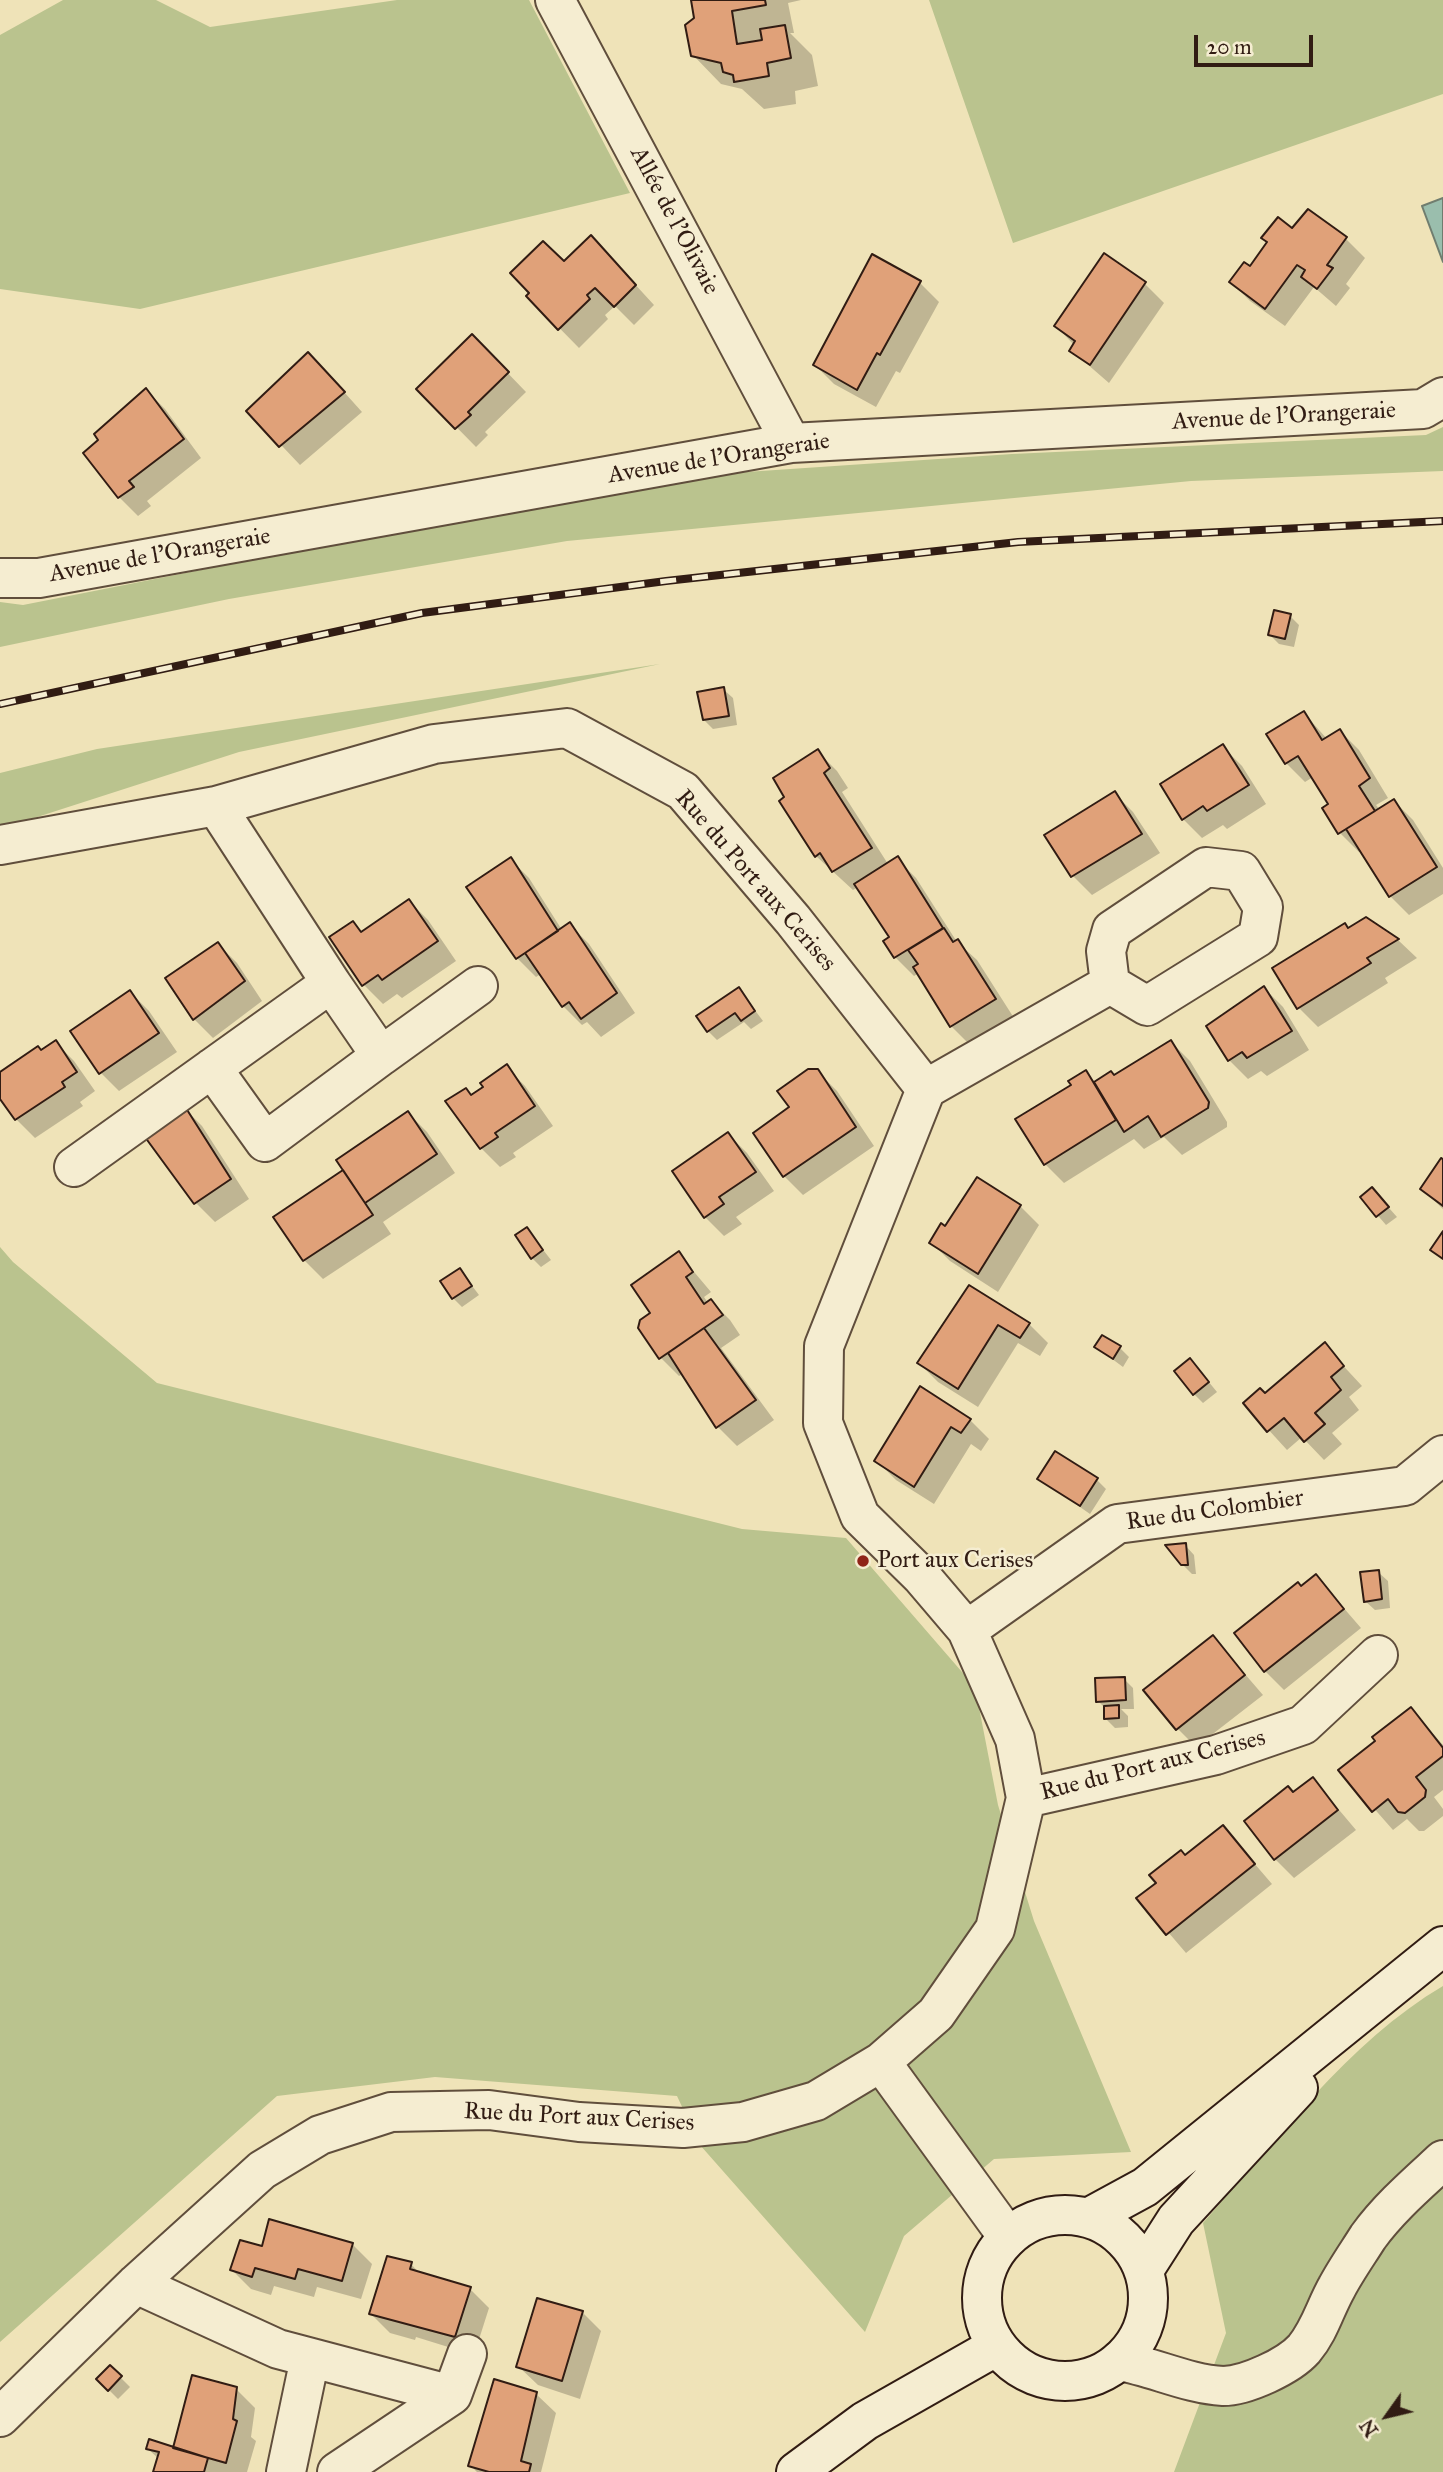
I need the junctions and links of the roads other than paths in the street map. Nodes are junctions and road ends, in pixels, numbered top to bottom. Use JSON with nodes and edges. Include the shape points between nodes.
{"nodes":[{"id":1,"x":555,"y":0,"type":"edge"},
{"id":2,"x":1443,"y":397,"type":"edge"},
{"id":3,"x":791,"y":443,"type":"junction"},
{"id":4,"x":0,"y":578,"type":"edge"},
{"id":5,"x":216,"y":806,"type":"junction"},
{"id":6,"x":0,"y":845,"type":"edge"},
{"id":7,"x":331,"y":983,"type":"junction"},
{"id":8,"x":1110,"y":984,"type":"dead end"},
{"id":9,"x":478,"y":986,"type":"dead end"},
{"id":10,"x":381,"y":1056,"type":"junction"},
{"id":11,"x":212,"y":1068,"type":"junction"},
{"id":12,"x":926,"y":1089,"type":"junction"},
{"id":13,"x":74,"y":1167,"type":"dead end"},
{"id":14,"x":1443,"y":1455,"type":"edge"},
{"id":15,"x":967,"y":1630,"type":"junction"},
{"id":16,"x":1378,"y":1655,"type":"dead end"},
{"id":17,"x":1026,"y":1798,"type":"junction"},
{"id":18,"x":1443,"y":1946,"type":"edge"},
{"id":19,"x":1395,"y":1984,"type":"junction"},
{"id":20,"x":881,"y":2062,"type":"junction"},
{"id":21,"x":1443,"y":2160,"type":"edge"},
{"id":22,"x":1088,"y":2218,"type":"junction"},
{"id":23,"x":1008,"y":2237,"type":"junction"},
{"id":24,"x":1144,"y":2270,"type":"junction"},
{"id":25,"x":136,"y":2284,"type":"junction"},
{"id":26,"x":997,"y":2346,"type":"junction"},
{"id":27,"x":467,"y":2354,"type":"dead end"},
{"id":28,"x":310,"y":2358,"type":"junction"},
{"id":29,"x":1119,"y":2361,"type":"junction"},
{"id":30,"x":452,"y":2395,"type":"junction"},
{"id":31,"x":0,"y":2417,"type":"edge"},
{"id":32,"x":286,"y":2472,"type":"edge"},
{"id":33,"x":337,"y":2472,"type":"edge"},
{"id":34,"x":796,"y":2472,"type":"edge"}],
"edges":[{"from":1,"to":3,"type":"street","name":"Allée de l'Olivaie"},
{"from":2,"to":3,"type":"street","name":"Avenue de l'Orangeraie","via":[[1423,408]]},
{"from":3,"to":4,"type":"street","name":"Avenue de l'Orangeraie","via":[[39,578]]},
{"from":5,"to":6,"type":"street","name":"Rue du Port aux Cerises"},
{"from":5,"to":7,"type":"street"},
{"from":5,"to":12,"type":"street","name":"Rue du Port aux Cerises","via":[[434,744],[567,729],[682,791],[793,920]]},
{"from":7,"to":10,"type":"street"},
{"from":7,"to":11,"type":"street"},
{"from":8,"to":12,"type":"street"},
{"from":9,"to":10,"type":"street"},
{"from":10,"to":11,"type":"street","via":[[265,1142]]},
{"from":11,"to":13,"type":"street"},
{"from":12,"to":15,"type":"street","name":"Rue du Port aux Cerises","via":[[824,1346],[822,1423],[860,1516]]},
{"from":14,"to":15,"type":"street","name":"Rue du Colombier","via":[[1405,1486],[1117,1524]]},
{"from":15,"to":17,"type":"street","name":"Rue du Port aux Cerises","via":[[1015,1739]]},
{"from":16,"to":17,"type":"street","name":"Rue du Port aux Cerises","via":[[1303,1725],[1216,1755]]},
{"from":17,"to":20,"type":"street","name":"Rue du Port aux Cerises","via":[[995,1929],[936,2014]]},
{"from":18,"to":19,"type":"street"},
{"from":19,"to":22,"type":"street","via":[[1145,2187]]},
{"from":19,"to":24,"type":"street","via":[[1176,2220]]},
{"from":20,"to":23,"type":"street"},
{"from":20,"to":25,"type":"street","name":"Rue du Port aux Cerises","via":[[816,2101],[743,2122],[683,2128],[579,2122],[489,2110],[391,2112],[320,2135],[262,2170]]},
{"from":21,"to":29,"type":"street","via":[[1404,2195],[1370,2235],[1303,2351],[1258,2379],[1226,2386],[1191,2382]]},
{"from":22,"to":23,"type":"street","via":[[1032,2221]]},
{"from":22,"to":24,"type":"street","via":[[1112,2229],[1131,2247]]},
{"from":23,"to":26,"type":"street","via":[[994,2255],[983,2289],[986,2324]]},
{"from":24,"to":29,"type":"street","via":[[1145,2320],[1135,2343]]},
{"from":25,"to":28,"type":"street"},
{"from":25,"to":31,"type":"street","name":"Rue du Port aux Cerises"},
{"from":26,"to":29,"type":"street","via":[[1016,2365],[1041,2377],[1068,2381],[1095,2376]]},
{"from":26,"to":34,"type":"street","via":[[865,2421]]},
{"from":27,"to":30,"type":"street"},
{"from":28,"to":30,"type":"street"},
{"from":28,"to":32,"type":"street"},
{"from":30,"to":33,"type":"street"}]}
